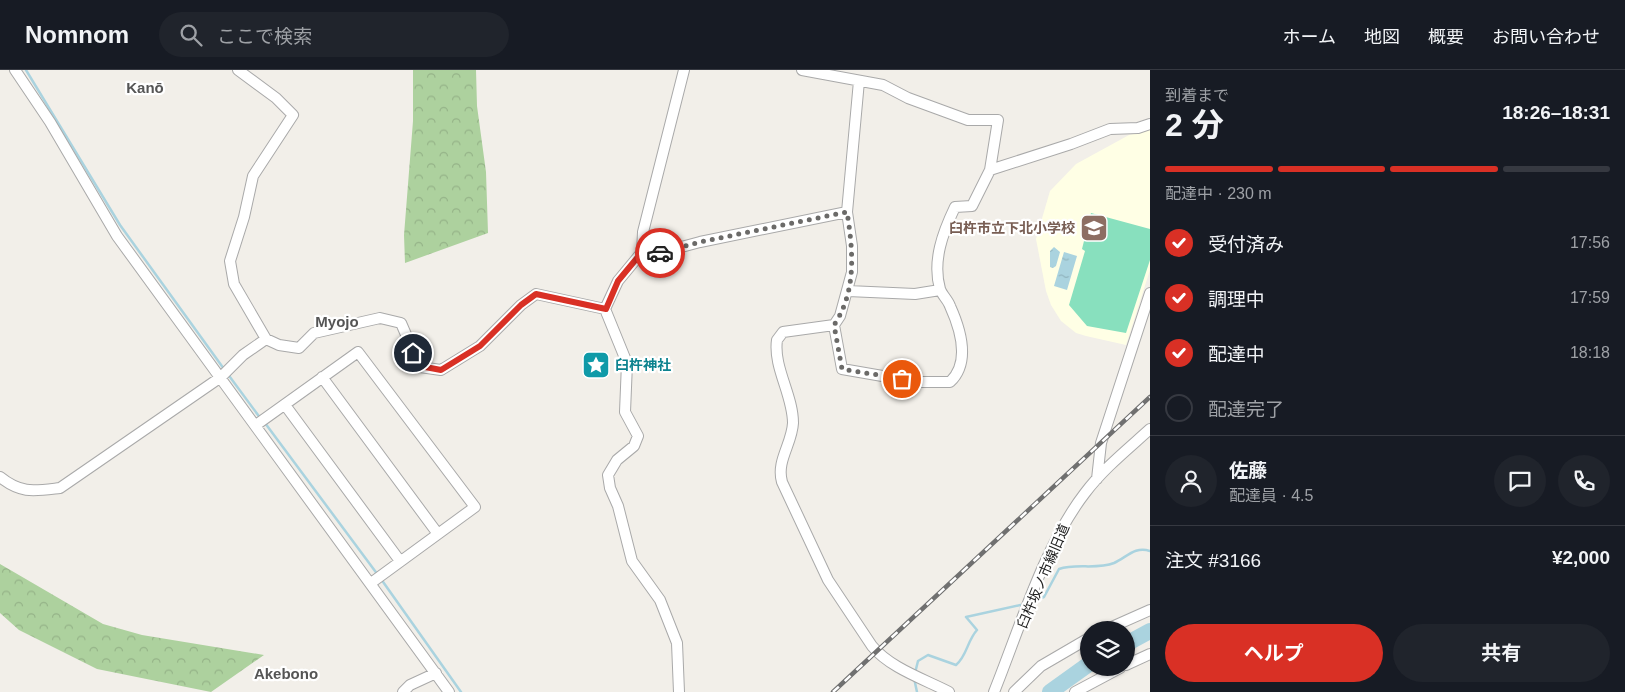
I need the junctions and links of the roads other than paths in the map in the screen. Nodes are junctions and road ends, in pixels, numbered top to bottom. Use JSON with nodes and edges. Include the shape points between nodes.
{"nodes":[{"id":1,"x":15,"y":70,"type":"edge"},
{"id":2,"x":238,"y":70,"type":"edge"},
{"id":3,"x":684,"y":70,"type":"edge"},
{"id":4,"x":802,"y":70,"type":"edge"},
{"id":5,"x":859,"y":81,"type":"junction"},
{"id":6,"x":1150,"y":124,"type":"edge"},
{"id":7,"x":990,"y":170,"type":"junction"},
{"id":8,"x":847,"y":212,"type":"junction"},
{"id":9,"x":642,"y":252,"type":"junction"},
{"id":10,"x":940,"y":290,"type":"junction"},
{"id":11,"x":848,"y":291,"type":"junction"},
{"id":12,"x":1150,"y":293,"type":"edge"},
{"id":13,"x":606,"y":309,"type":"junction"},
{"id":14,"x":834,"y":325,"type":"junction"},
{"id":15,"x":266,"y":339,"type":"junction"},
{"id":16,"x":224,"y":373,"type":"junction"},
{"id":17,"x":322,"y":377,"type":"junction"},
{"id":18,"x":285,"y":405,"type":"junction"},
{"id":19,"x":260,"y":422,"type":"junction"},
{"id":20,"x":1150,"y":429,"type":"edge"},
{"id":21,"x":0,"y":477,"type":"edge"},
{"id":22,"x":1097,"y":479,"type":"junction"},
{"id":23,"x":438,"y":534,"type":"junction"},
{"id":24,"x":400,"y":561,"type":"junction"},
{"id":25,"x":375,"y":579,"type":"junction"},
{"id":26,"x":1150,"y":610,"type":"edge"},
{"id":27,"x":1125,"y":621,"type":"edge"},
{"id":28,"x":1080,"y":643,"type":"edge"},
{"id":29,"x":1150,"y":654,"type":"edge"},
{"id":30,"x":1135,"y":661,"type":"edge"},
{"id":31,"x":436,"y":673,"type":"junction"},
{"id":32,"x":1105,"y":676,"type":"edge"},
{"id":33,"x":403,"y":692,"type":"edge"},
{"id":34,"x":449,"y":692,"type":"edge"},
{"id":35,"x":679,"y":692,"type":"edge"},
{"id":36,"x":949,"y":692,"type":"edge"},
{"id":37,"x":994,"y":692,"type":"edge"},
{"id":38,"x":1014,"y":692,"type":"edge"},
{"id":39,"x":1076,"y":692,"type":"edge"}],
"edges":[{"from":1,"to":16,"type":"street","via":[[50,122],[117,236]]},
{"from":2,"to":15,"type":"street","via":[[293,115],[253,176],[230,261],[234,284]]},
{"from":3,"to":9,"type":"street","via":[[643,232]]},
{"from":4,"to":5,"type":"street"},
{"from":5,"to":7,"type":"street","via":[[883,85],[908,98],[968,120],[998,120]]},
{"from":5,"to":8,"type":"street"},
{"from":6,"to":7,"type":"street","via":[[1110,129]]},
{"from":7,"to":10,"type":"street","via":[[972,206],[955,207],[946,226],[937,256]]},
{"from":8,"to":9,"type":"street","via":[[655,254]]},
{"from":8,"to":11,"type":"street","via":[[853,265]]},
{"from":9,"to":13,"type":"street","via":[[618,281]]},
{"from":10,"to":11,"type":"street","via":[[915,294]]},
{"from":10,"to":14,"type":"street","via":[[950,304],[963,352],[950,382],[917,382],[844,371]]},
{"from":11,"to":14,"type":"street"},
{"from":12,"to":22,"type":"street","name":"臼杵坂ノ市線旧道","via":[[1101,443]]},
{"from":13,"to":15,"type":"street","via":[[536,294],[480,346],[441,370],[420,366],[401,323],[380,318],[314,333],[299,348]]},
{"from":13,"to":35,"type":"street","via":[[627,363],[625,412],[638,436],[634,446],[617,460],[608,475],[610,488],[632,560],[660,600],[677,643]]},
{"from":14,"to":36,"type":"street","via":[[783,332],[776,340],[793,424],[780,475],[828,580],[877,652]]},
{"from":15,"to":16,"type":"street"},
{"from":16,"to":19,"type":"street"},
{"from":16,"to":21,"type":"street","via":[[60,488],[18,489]]},
{"from":17,"to":18,"type":"street"},
{"from":17,"to":23,"type":"street"},
{"from":17,"to":23,"type":"street","via":[[358,352],[475,507]]},
{"from":18,"to":19,"type":"street"},
{"from":18,"to":24,"type":"street"},
{"from":19,"to":25,"type":"street"},
{"from":20,"to":22,"type":"street"},
{"from":22,"to":37,"type":"street","name":"臼杵坂ノ市線旧道","via":[[1064,524]]},
{"from":23,"to":24,"type":"street"},
{"from":24,"to":25,"type":"street"},
{"from":25,"to":31,"type":"street"},
{"from":26,"to":27,"type":"street"},
{"from":28,"to":38,"type":"street","via":[[1041,666]]},
{"from":29,"to":30,"type":"street"},
{"from":31,"to":33,"type":"street","via":[[410,685]]},
{"from":31,"to":34,"type":"street"},
{"from":32,"to":39,"type":"street"}]}
